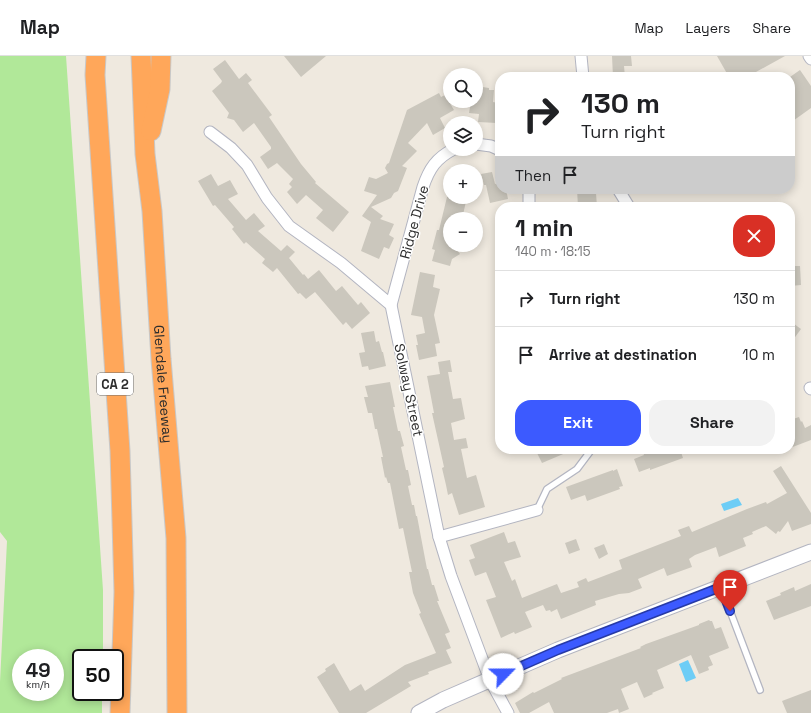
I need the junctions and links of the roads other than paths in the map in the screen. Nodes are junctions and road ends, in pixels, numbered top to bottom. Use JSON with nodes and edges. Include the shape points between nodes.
{"nodes":[{"id":1,"x":96,"y":56,"type":"edge"},
{"id":2,"x":141,"y":56,"type":"edge"},
{"id":3,"x":161,"y":56,"type":"edge"},
{"id":4,"x":581,"y":56,"type":"edge"},
{"id":5,"x":808,"y":56,"type":"edge"},
{"id":6,"x":811,"y":59,"type":"edge"},
{"id":7,"x":583,"y":72,"type":"edge"},
{"id":8,"x":210,"y":132,"type":"dead end"},
{"id":9,"x":483,"y":145,"type":"edge"},
{"id":10,"x":495,"y":148,"type":"edge"},
{"id":11,"x":145,"y":154,"type":"junction"},
{"id":12,"x":443,"y":156,"type":"edge"},
{"id":13,"x":391,"y":305,"type":"junction"},
{"id":14,"x":588,"y":454,"type":"edge"},
{"id":15,"x":537,"y":510,"type":"joint"},
{"id":16,"x":439,"y":537,"type":"junction"},
{"id":17,"x":811,"y":552,"type":"edge"},
{"id":18,"x":721,"y":587,"type":"junction"},
{"id":19,"x":490,"y":680,"type":"junction"},
{"id":20,"x":760,"y":690,"type":"dead end"},
{"id":21,"x":120,"y":713,"type":"edge"},
{"id":22,"x":177,"y":713,"type":"edge"},
{"id":23,"x":419,"y":713,"type":"edge"},
{"id":24,"x":508,"y":713,"type":"edge"}],
"edges":[{"from":1,"to":21,"type":"highway","number":"CA 2","via":[[95,75],[120,451],[124,592]]},
{"from":2,"to":11,"type":"highway","name":"Glendale Freeway"},
{"from":3,"to":11,"type":"highway","via":[[160,89]]},
{"from":4,"to":7,"type":"street"},
{"from":5,"to":6,"type":"street"},
{"from":8,"to":13,"type":"street","via":[[231,148],[247,165],[266,198],[290,226],[341,263]]},
{"from":9,"to":10,"type":"street"},
{"from":11,"to":22,"type":"highway","name":"Glendale Freeway","via":[[152,211],[160,359],[176,538]]},
{"from":12,"to":13,"type":"street","name":"Ridge Drive","via":[[428,173],[423,187]]},
{"from":13,"to":16,"type":"street","name":"Solway Street"},
{"from":14,"to":15,"type":"lane","via":[[577,469],[547,489]]},
{"from":15,"to":16,"type":"street"},
{"from":16,"to":19,"type":"street","name":"Solway Street","via":[[450,576]]},
{"from":17,"to":18,"type":"main road"},
{"from":18,"to":19,"type":"main road","via":[[558,650]]},
{"from":18,"to":20,"type":"lane"},
{"from":19,"to":23,"type":"main road"},
{"from":19,"to":24,"type":"street","name":"Solway Street"}]}
